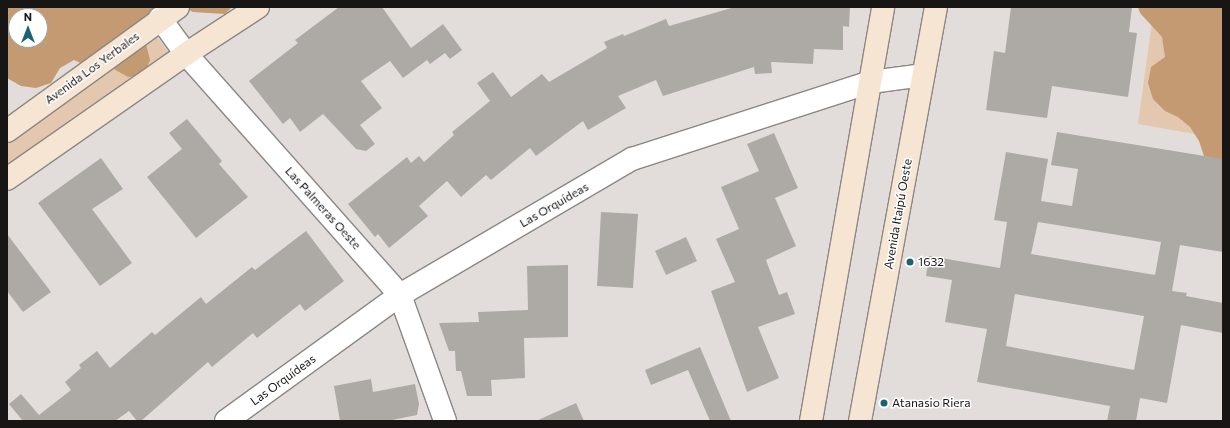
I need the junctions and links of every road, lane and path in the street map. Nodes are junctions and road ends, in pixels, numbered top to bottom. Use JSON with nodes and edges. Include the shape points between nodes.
{"nodes":[{"id":1,"x":258,"y":7,"type":"edge"},
{"id":2,"x":883,"y":7,"type":"edge"},
{"id":3,"x":936,"y":7,"type":"edge"},
{"id":4,"x":169,"y":13,"type":"edge"},
{"id":5,"x":186,"y":54,"type":"junction"},
{"id":6,"x":923,"y":75,"type":"junction"},
{"id":7,"x":871,"y":82,"type":"junction"},
{"id":8,"x":7,"y":131,"type":"edge"},
{"id":9,"x":7,"y":179,"type":"edge"},
{"id":10,"x":400,"y":294,"type":"junction"},
{"id":11,"x":226,"y":421,"type":"edge"},
{"id":12,"x":445,"y":421,"type":"edge"},
{"id":13,"x":811,"y":421,"type":"edge"},
{"id":14,"x":860,"y":421,"type":"edge"}],
"edges":[{"from":1,"to":5,"type":"street"},
{"from":2,"to":7,"type":"street"},
{"from":3,"to":6,"type":"street","name":"Avenida Itaipú Oeste"},
{"from":4,"to":5,"type":"street","name":"Las Palmeras Oeste"},
{"from":4,"to":8,"type":"street","name":"Avenida Los Yerbales"},
{"from":5,"to":9,"type":"street"},
{"from":5,"to":10,"type":"street","name":"Las Palmeras Oeste"},
{"from":6,"to":7,"type":"street","name":"Las Orquídeas"},
{"from":6,"to":14,"type":"street","name":"Avenida Itaipú Oeste"},
{"from":7,"to":10,"type":"street","name":"Las Orquídeas","via":[[632,159]]},
{"from":7,"to":13,"type":"street"},
{"from":10,"to":11,"type":"street","name":"Las Orquídeas"},
{"from":10,"to":12,"type":"street","name":"Las Palmeras Oeste"}]}
